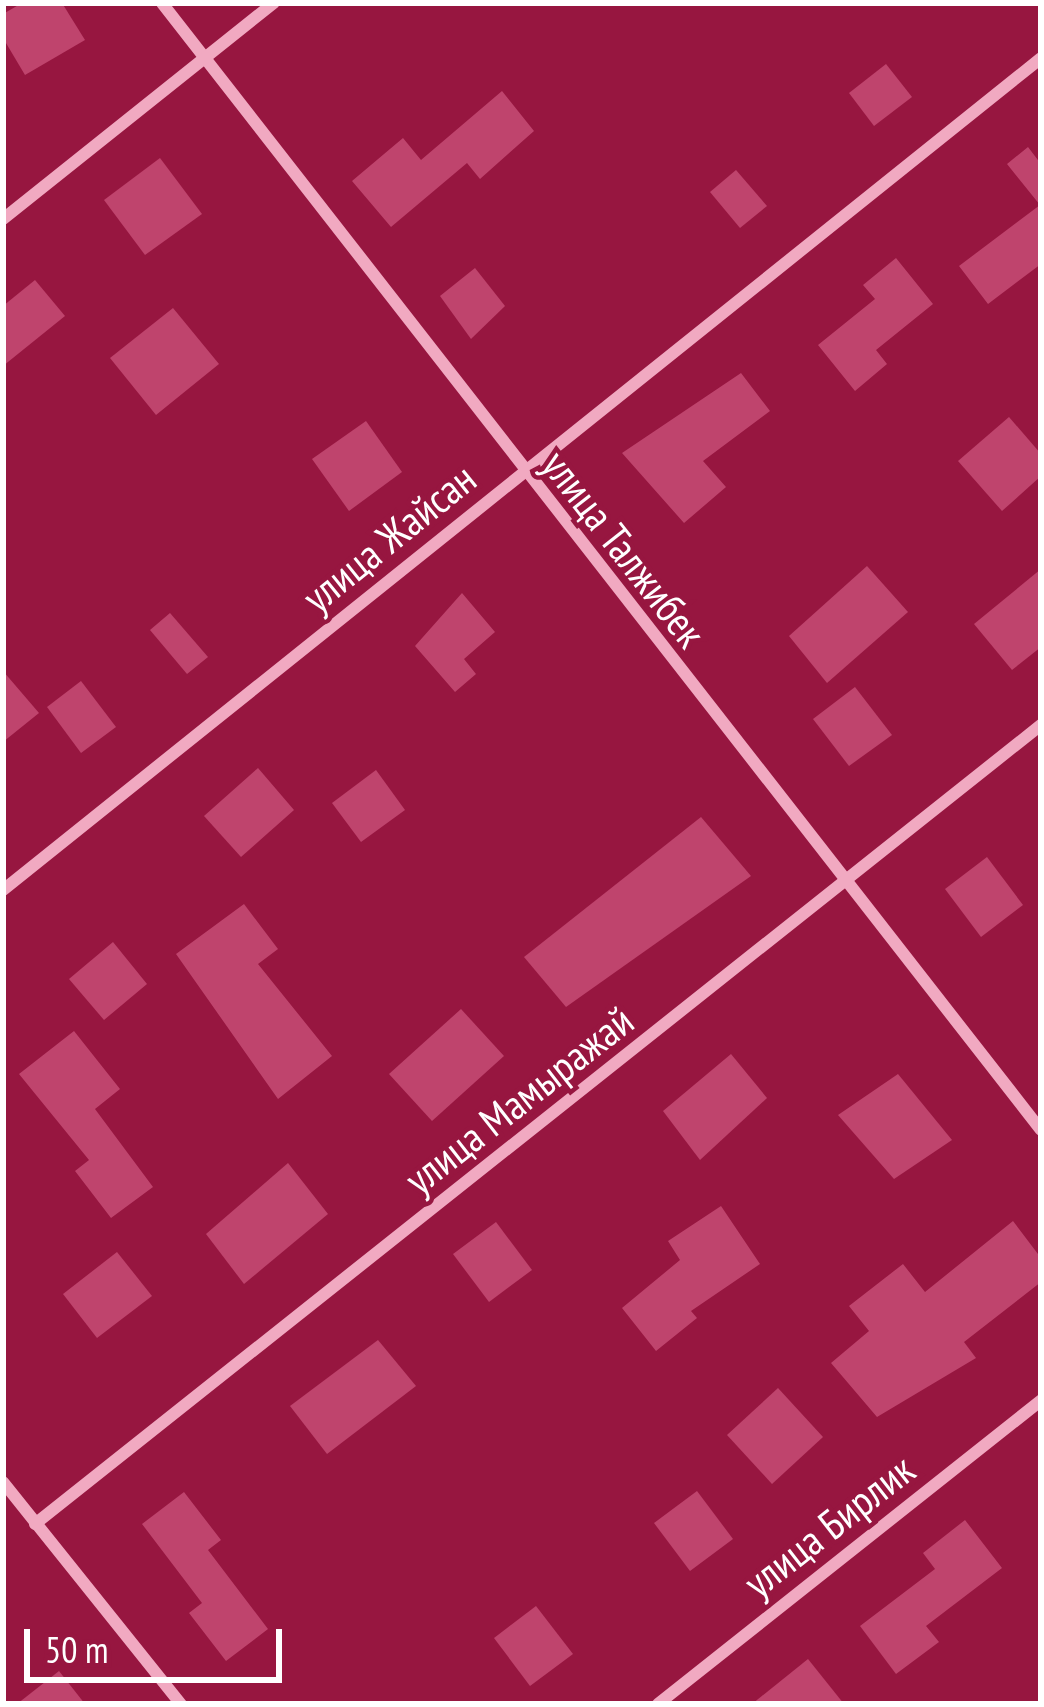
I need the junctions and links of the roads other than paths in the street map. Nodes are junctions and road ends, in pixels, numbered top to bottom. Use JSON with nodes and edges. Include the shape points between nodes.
{"nodes":[{"id":1,"x":162,"y":3,"type":"edge"},
{"id":2,"x":274,"y":3,"type":"edge"},
{"id":3,"x":208,"y":56,"type":"junction"},
{"id":4,"x":1041,"y":58,"type":"edge"},
{"id":5,"x":3,"y":219,"type":"edge"},
{"id":6,"x":523,"y":472,"type":"junction"},
{"id":7,"x":1041,"y":725,"type":"edge"},
{"id":8,"x":845,"y":885,"type":"junction"},
{"id":9,"x":3,"y":890,"type":"edge"},
{"id":10,"x":1041,"y":1130,"type":"edge"},
{"id":11,"x":1041,"y":1400,"type":"edge"},
{"id":12,"x":3,"y":1482,"type":"edge"},
{"id":13,"x":35,"y":1524,"type":"junction"},
{"id":14,"x":181,"y":1704,"type":"edge"},
{"id":15,"x":658,"y":1704,"type":"edge"}],
"edges":[{"from":1,"to":3,"type":"street","name":"улица Талжибек"},
{"from":2,"to":3,"type":"street"},
{"from":3,"to":5,"type":"street"},
{"from":3,"to":6,"type":"street","name":"улица Талжибек"},
{"from":4,"to":6,"type":"street","name":"улица Жайсан"},
{"from":6,"to":8,"type":"street","name":"улица Талжибек"},
{"from":6,"to":9,"type":"street","name":"улица Жайсан"},
{"from":7,"to":8,"type":"street","name":"улица Мамыражай"},
{"from":8,"to":10,"type":"street","name":"улица Талжибек"},
{"from":8,"to":13,"type":"street","name":"улица Мамыражай"},
{"from":11,"to":15,"type":"street","name":"улица Бирлик"},
{"from":12,"to":13,"type":"street"},
{"from":13,"to":14,"type":"street"}]}
